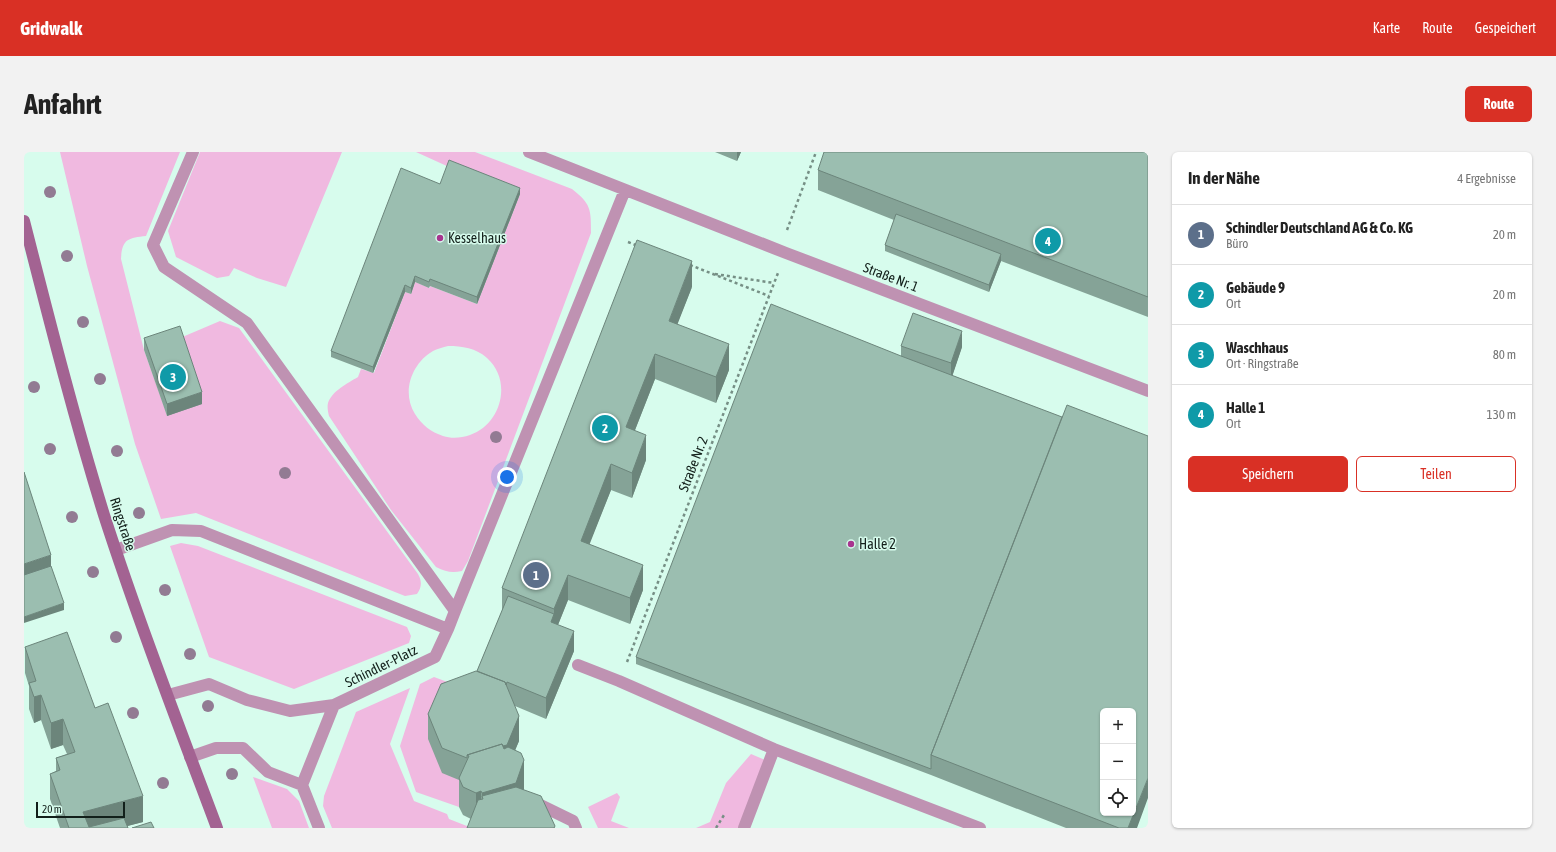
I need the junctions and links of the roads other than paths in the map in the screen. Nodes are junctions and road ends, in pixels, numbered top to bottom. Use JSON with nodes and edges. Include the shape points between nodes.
{"nodes":[{"id":1,"x":193,"y":152,"type":"edge"},
{"id":2,"x":529,"y":152,"type":"edge"},
{"id":3,"x":625,"y":190,"type":"junction"},
{"id":4,"x":24,"y":221,"type":"edge"},
{"id":5,"x":1148,"y":390,"type":"edge"},
{"id":6,"x":116,"y":550,"type":"junction"},
{"id":7,"x":455,"y":611,"type":"junction"},
{"id":8,"x":448,"y":629,"type":"junction"},
{"id":9,"x":578,"y":665,"type":"dead end"},
{"id":10,"x":168,"y":695,"type":"junction"},
{"id":11,"x":334,"y":706,"type":"junction"},
{"id":12,"x":774,"y":749,"type":"junction"},
{"id":13,"x":190,"y":757,"type":"junction"},
{"id":14,"x":302,"y":784,"type":"junction"},
{"id":15,"x":531,"y":800,"type":"edge"},
{"id":16,"x":217,"y":828,"type":"edge"},
{"id":17,"x":319,"y":828,"type":"edge"},
{"id":18,"x":576,"y":828,"type":"edge"},
{"id":19,"x":744,"y":828,"type":"edge"},
{"id":20,"x":980,"y":828,"type":"edge"}],
"edges":[{"from":1,"to":7,"type":"lane","via":[[153,244],[164,267],[247,324]]},
{"from":2,"to":3,"type":"lane","name":"Straße Nr. 1"},
{"from":3,"to":5,"type":"lane","name":"Straße Nr. 1"},
{"from":3,"to":7,"type":"lane","name":"Schindler-Platz"},
{"from":4,"to":6,"type":"main road","name":"Ringstraße","via":[[61,365]]},
{"from":6,"to":8,"type":"lane","via":[[172,530],[201,530]]},
{"from":6,"to":10,"type":"main road","name":"Ringstraße"},
{"from":7,"to":8,"type":"lane","name":"Schindler-Platz"},
{"from":8,"to":11,"type":"lane","name":"Schindler-Platz","via":[[435,657]]},
{"from":9,"to":12,"type":"lane"},
{"from":10,"to":11,"type":"lane","name":"Schindler-Platz","via":[[209,684],[247,700],[290,711]]},
{"from":10,"to":13,"type":"main road","name":"Ringstraße"},
{"from":11,"to":14,"type":"lane"},
{"from":12,"to":19,"type":"lane"},
{"from":12,"to":20,"type":"lane"},
{"from":13,"to":14,"type":"lane","via":[[216,748],[243,748],[268,772]]},
{"from":13,"to":16,"type":"main road","name":"Ringstraße"},
{"from":14,"to":17,"type":"lane"},
{"from":15,"to":18,"type":"lane","via":[[573,821]]}]}
